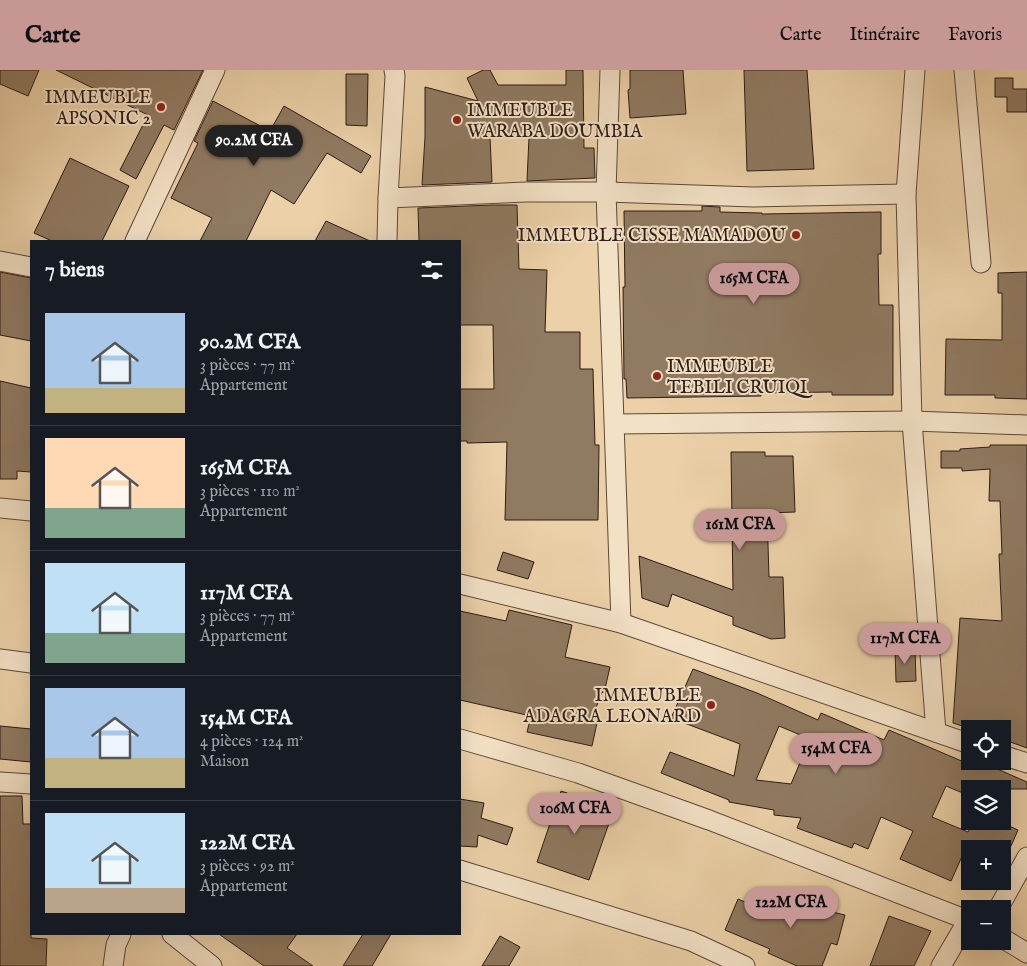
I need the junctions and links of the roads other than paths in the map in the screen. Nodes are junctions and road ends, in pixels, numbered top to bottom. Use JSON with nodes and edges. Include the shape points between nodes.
{"nodes":[{"id":1,"x":215,"y":70,"type":"edge"},
{"id":2,"x":394,"y":70,"type":"edge"},
{"id":3,"x":610,"y":70,"type":"edge"},
{"id":4,"x":914,"y":70,"type":"edge"},
{"id":5,"x":964,"y":70,"type":"edge"},
{"id":6,"x":606,"y":192,"type":"junction"},
{"id":7,"x":906,"y":194,"type":"junction"},
{"id":8,"x":388,"y":198,"type":"junction"},
{"id":9,"x":135,"y":240,"type":"edge"},
{"id":10,"x":387,"y":240,"type":"edge"},
{"id":11,"x":0,"y":261,"type":"edge"},
{"id":12,"x":982,"y":264,"type":"dead end"},
{"id":13,"x":30,"y":266,"type":"edge"},
{"id":14,"x":912,"y":420,"type":"junction"},
{"id":15,"x":615,"y":424,"type":"junction"},
{"id":16,"x":1027,"y":425,"type":"edge"},
{"id":17,"x":0,"y":508,"type":"edge"},
{"id":18,"x":30,"y":511,"type":"edge"},
{"id":19,"x":461,"y":584,"type":"edge"},
{"id":20,"x":621,"y":623,"type":"junction"},
{"id":21,"x":0,"y":659,"type":"edge"},
{"id":22,"x":30,"y":663,"type":"edge"},
{"id":23,"x":936,"y":732,"type":"junction"},
{"id":24,"x":461,"y":739,"type":"edge"},
{"id":25,"x":961,"y":741,"type":"edge"},
{"id":26,"x":1011,"y":758,"type":"edge"},
{"id":27,"x":1027,"y":763,"type":"edge"},
{"id":28,"x":0,"y":782,"type":"edge"},
{"id":29,"x":30,"y":784,"type":"edge"},
{"id":30,"x":1027,"y":857,"type":"edge"},
{"id":31,"x":461,"y":870,"type":"edge"},
{"id":32,"x":1003,"y":900,"type":"edge"},
{"id":33,"x":961,"y":918,"type":"edge"},
{"id":34,"x":961,"y":934,"type":"edge"},
{"id":35,"x":121,"y":935,"type":"edge"},
{"id":36,"x":173,"y":935,"type":"edge"},
{"id":37,"x":1011,"y":943,"type":"edge"},
{"id":38,"x":1027,"y":953,"type":"edge"},
{"id":39,"x":113,"y":966,"type":"edge"},
{"id":40,"x":212,"y":966,"type":"edge"},
{"id":41,"x":745,"y":966,"type":"edge"},
{"id":42,"x":941,"y":966,"type":"edge"}],
"edges":[{"from":1,"to":9,"type":"street"},
{"from":2,"to":8,"type":"street"},
{"from":3,"to":6,"type":"street"},
{"from":4,"to":7,"type":"street"},
{"from":5,"to":12,"type":"street"},
{"from":6,"to":7,"type":"street","via":[[754,197]]},
{"from":6,"to":8,"type":"street"},
{"from":6,"to":15,"type":"street"},
{"from":7,"to":14,"type":"street"},
{"from":8,"to":10,"type":"street"},
{"from":11,"to":13,"type":"street"},
{"from":14,"to":15,"type":"street"},
{"from":14,"to":16,"type":"street"},
{"from":14,"to":23,"type":"street"},
{"from":15,"to":20,"type":"street"},
{"from":17,"to":18,"type":"street"},
{"from":19,"to":20,"type":"street"},
{"from":20,"to":23,"type":"street"},
{"from":21,"to":22,"type":"street"},
{"from":23,"to":25,"type":"street"},
{"from":24,"to":33,"type":"street","via":[[578,774],[709,820]]},
{"from":26,"to":27,"type":"street"},
{"from":28,"to":29,"type":"street"},
{"from":30,"to":32,"type":"street"},
{"from":31,"to":41,"type":"street","via":[[691,941]]},
{"from":34,"to":42,"type":"street"},
{"from":35,"to":39,"type":"street"},
{"from":36,"to":40,"type":"street"},
{"from":37,"to":38,"type":"street"}]}
